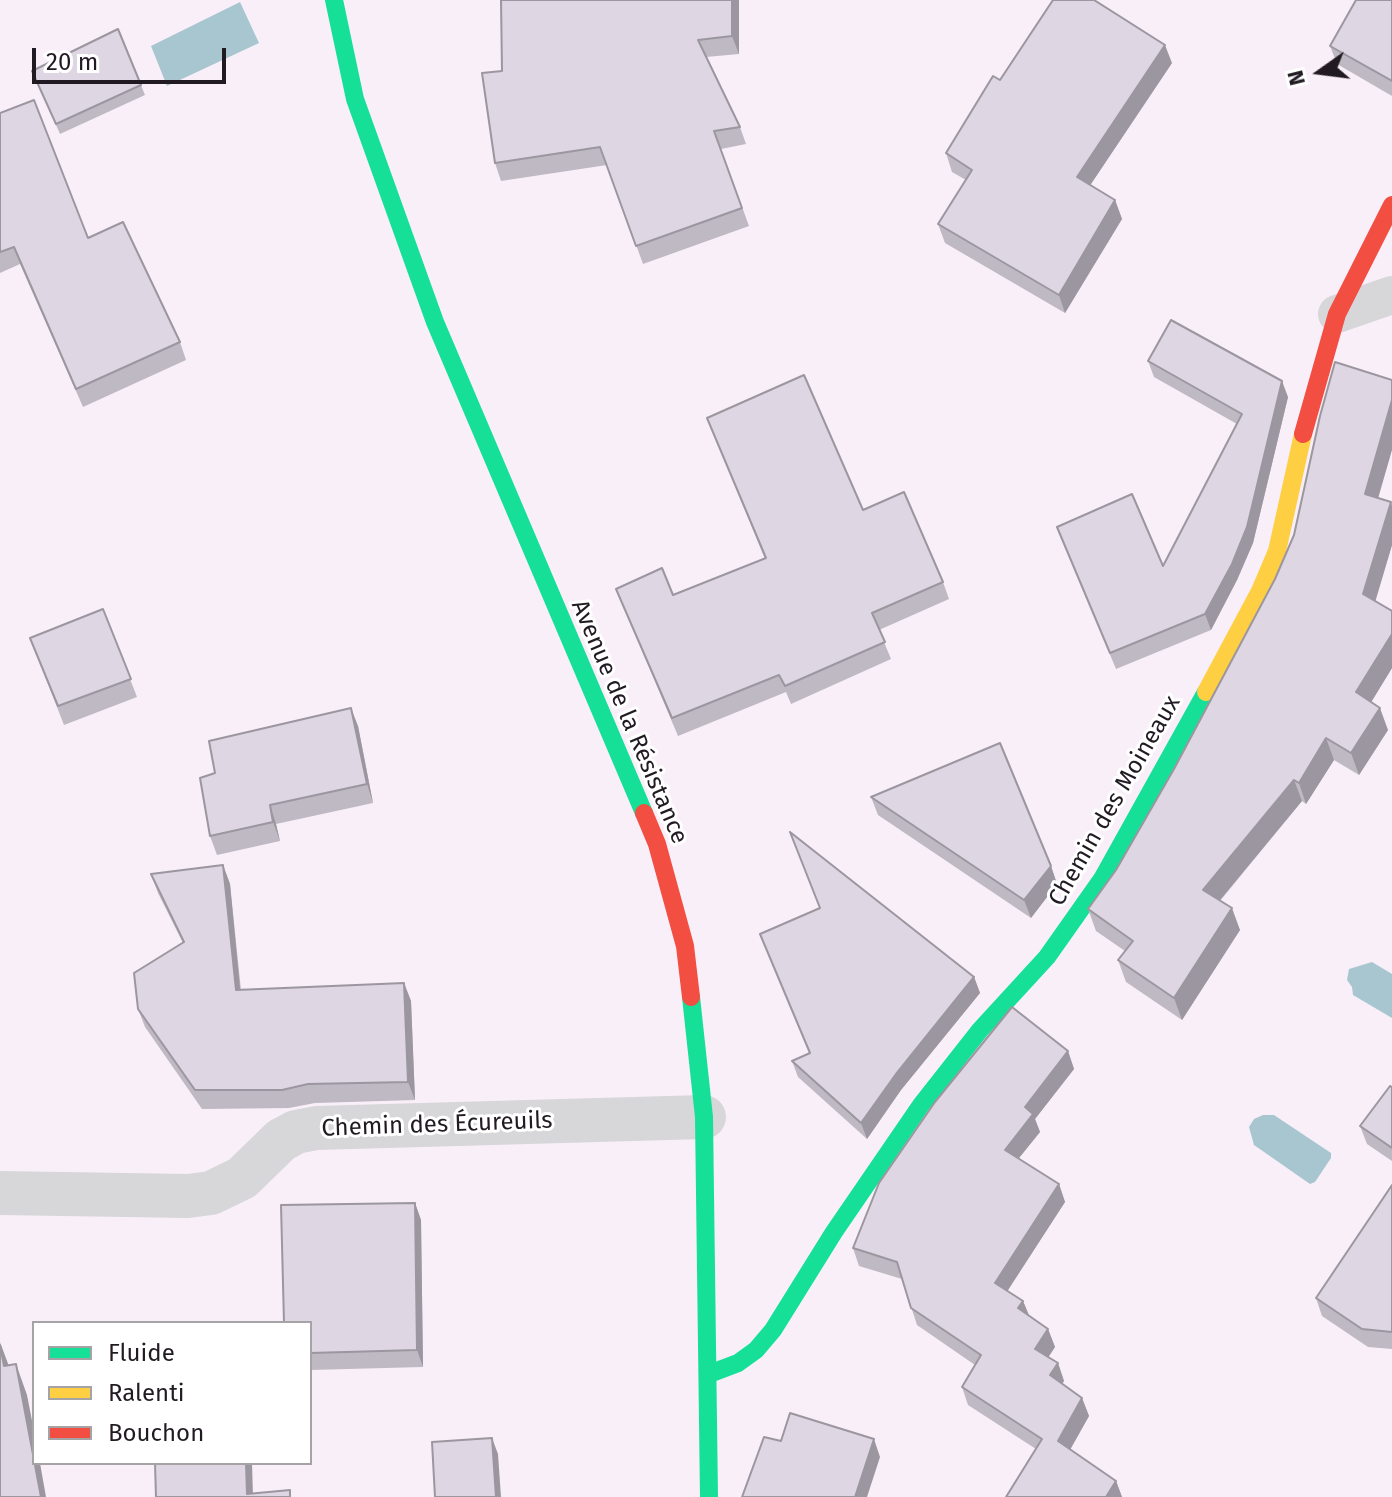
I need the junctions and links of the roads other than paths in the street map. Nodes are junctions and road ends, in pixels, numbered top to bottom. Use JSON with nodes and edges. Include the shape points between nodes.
{"nodes":[{"id":1,"x":334,"y":0,"type":"edge"},
{"id":2,"x":1392,"y":205,"type":"edge"},
{"id":3,"x":1392,"y":295,"type":"edge"},
{"id":4,"x":1337,"y":314,"type":"junction"},
{"id":5,"x":704,"y":1117,"type":"junction"},
{"id":6,"x":0,"y":1193,"type":"edge"},
{"id":7,"x":709,"y":1374,"type":"junction"},
{"id":8,"x":709,"y":1497,"type":"edge"}],
"edges":[{"from":1,"to":5,"type":"street","name":"Avenue de la Résistance","via":[[355,99],[435,322],[657,844],[685,946]]},
{"from":2,"to":4,"type":"street","name":"Chemin des Moineaux"},
{"from":3,"to":4,"type":"lane"},
{"from":4,"to":7,"type":"street","name":"Chemin des Moineaux","via":[[1266,578],[1102,879],[1047,957],[921,1105],[773,1330],[738,1363]]},
{"from":5,"to":6,"type":"street","name":"Chemin des Écureuils","via":[[316,1128],[281,1140],[242,1178],[211,1193]]},
{"from":5,"to":7,"type":"street","name":"Avenue de la Résistance"},
{"from":7,"to":8,"type":"street","name":"Avenue de la Résistance"}]}
